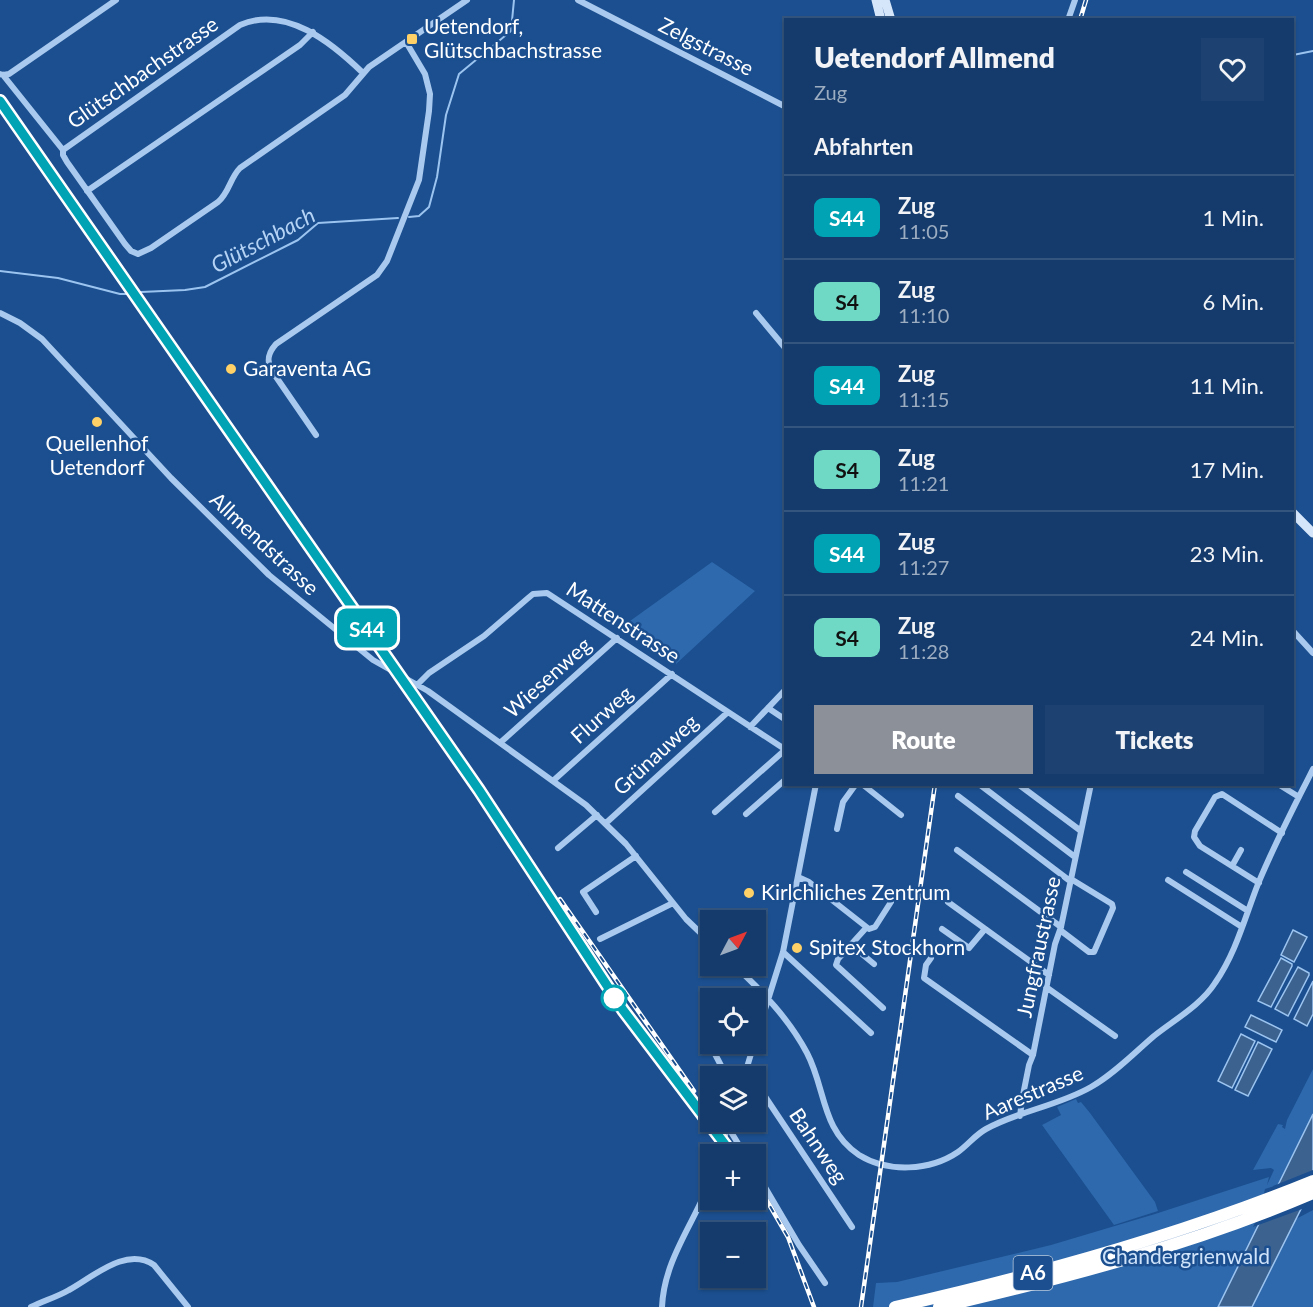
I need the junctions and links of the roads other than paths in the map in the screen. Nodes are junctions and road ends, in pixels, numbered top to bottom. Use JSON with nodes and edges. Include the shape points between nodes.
{"nodes":[{"id":1,"x":116,"y":0,"type":"edge"},
{"id":2,"x":467,"y":0,"type":"edge"},
{"id":3,"x":578,"y":0,"type":"edge"},
{"id":4,"x":876,"y":0,"type":"edge"},
{"id":5,"x":885,"y":0,"type":"edge"},
{"id":6,"x":1075,"y":0,"type":"edge"},
{"id":7,"x":880,"y":18,"type":"edge"},
{"id":8,"x":890,"y":18,"type":"edge"},
{"id":9,"x":1069,"y":18,"type":"edge"},
{"id":10,"x":313,"y":32,"type":"junction"},
{"id":11,"x":406,"y":42,"type":"junction"},
{"id":12,"x":363,"y":73,"type":"junction"},
{"id":13,"x":2,"y":74,"type":"edge"},
{"id":14,"x":784,"y":106,"type":"edge"},
{"id":15,"x":63,"y":150,"type":"junction"},
{"id":16,"x":87,"y":191,"type":"junction"},
{"id":17,"x":0,"y":313,"type":"edge"},
{"id":18,"x":756,"y":313,"type":"dead end"},
{"id":19,"x":784,"y":347,"type":"edge"},
{"id":20,"x":316,"y":435,"type":"dead end"},
{"id":21,"x":1294,"y":514,"type":"edge"},
{"id":22,"x":1312,"y":532,"type":"edge"},
{"id":23,"x":1294,"y":632,"type":"edge"},
{"id":24,"x":617,"y":638,"type":"junction"},
{"id":25,"x":1313,"y":653,"type":"edge"},
{"id":26,"x":672,"y":675,"type":"junction"},
{"id":27,"x":417,"y":684,"type":"junction"},
{"id":28,"x":784,"y":691,"type":"edge"},
{"id":29,"x":768,"y":708,"type":"junction"},
{"id":30,"x":728,"y":712,"type":"junction"},
{"id":31,"x":784,"y":719,"type":"edge"},
{"id":32,"x":750,"y":727,"type":"junction"},
{"id":33,"x":501,"y":742,"type":"junction"},
{"id":34,"x":784,"y":749,"type":"edge"},
{"id":35,"x":784,"y":752,"type":"edge"},
{"id":36,"x":1313,"y":770,"type":"edge"},
{"id":37,"x":554,"y":780,"type":"junction"},
{"id":38,"x":784,"y":781,"type":"edge"},
{"id":39,"x":816,"y":786,"type":"edge"},
{"id":40,"x":855,"y":786,"type":"edge"},
{"id":41,"x":865,"y":786,"type":"edge"},
{"id":42,"x":982,"y":786,"type":"edge"},
{"id":43,"x":1021,"y":786,"type":"edge"},
{"id":44,"x":1090,"y":786,"type":"edge"},
{"id":45,"x":1281,"y":786,"type":"edge"},
{"id":46,"x":958,"y":796,"type":"dead end"},
{"id":47,"x":1299,"y":797,"type":"junction"},
{"id":48,"x":715,"y":812,"type":"dead end"},
{"id":49,"x":746,"y":814,"type":"dead end"},
{"id":50,"x":597,"y":815,"type":"junction"},
{"id":51,"x":901,"y":815,"type":"dead end"},
{"id":52,"x":606,"y":823,"type":"junction"},
{"id":53,"x":837,"y":829,"type":"dead end"},
{"id":54,"x":1081,"y":831,"type":"junction"},
{"id":55,"x":1282,"y":833,"type":"junction"},
{"id":56,"x":558,"y":848,"type":"dead end"},
{"id":57,"x":957,"y":850,"type":"dead end"},
{"id":58,"x":1241,"y":850,"type":"dead end"},
{"id":59,"x":636,"y":856,"type":"junction"},
{"id":60,"x":1075,"y":857,"type":"junction"},
{"id":61,"x":1232,"y":866,"type":"junction"},
{"id":62,"x":1186,"y":872,"type":"dead end"},
{"id":63,"x":798,"y":877,"type":"junction"},
{"id":64,"x":1071,"y":880,"type":"junction"},
{"id":65,"x":1168,"y":880,"type":"dead end"},
{"id":66,"x":1259,"y":883,"type":"junction"},
{"id":67,"x":948,"y":902,"type":"dead end"},
{"id":68,"x":673,"y":903,"type":"junction"},
{"id":69,"x":891,"y":903,"type":"dead end"},
{"id":70,"x":1248,"y":911,"type":"junction"},
{"id":71,"x":596,"y":912,"type":"dead end"},
{"id":72,"x":1242,"y":927,"type":"junction"},
{"id":73,"x":866,"y":928,"type":"junction"},
{"id":74,"x":942,"y":929,"type":"dead end"},
{"id":75,"x":985,"y":929,"type":"junction"},
{"id":76,"x":1060,"y":929,"type":"junction"},
{"id":77,"x":700,"y":931,"type":"edge"},
{"id":78,"x":600,"y":939,"type":"dead end"},
{"id":79,"x":851,"y":945,"type":"junction"},
{"id":80,"x":783,"y":952,"type":"junction"},
{"id":81,"x":931,"y":958,"type":"dead end"},
{"id":82,"x":874,"y":964,"type":"dead end"},
{"id":83,"x":1049,"y":975,"type":"junction"},
{"id":84,"x":745,"y":976,"type":"edge"},
{"id":85,"x":1046,"y":987,"type":"junction"},
{"id":86,"x":769,"y":999,"type":"junction"},
{"id":87,"x":766,"y":1008,"type":"edge"},
{"id":88,"x":883,"y":1008,"type":"dead end"},
{"id":89,"x":871,"y":1033,"type":"dead end"},
{"id":90,"x":1115,"y":1036,"type":"dead end"},
{"id":91,"x":1033,"y":1055,"type":"junction"},
{"id":92,"x":766,"y":1098,"type":"edge"},
{"id":93,"x":1020,"y":1116,"type":"junction"},
{"id":94,"x":1313,"y":1181,"type":"edge"},
{"id":95,"x":766,"y":1189,"type":"edge"},
{"id":96,"x":1313,"y":1193,"type":"edge"},
{"id":97,"x":700,"y":1202,"type":"edge"},
{"id":98,"x":852,"y":1227,"type":"dead end"},
{"id":99,"x":825,"y":1283,"type":"dead end"},
{"id":100,"x":31,"y":1307,"type":"edge"},
{"id":101,"x":188,"y":1307,"type":"edge"},
{"id":102,"x":662,"y":1307,"type":"edge"},
{"id":103,"x":895,"y":1307,"type":"edge"},
{"id":104,"x":939,"y":1307,"type":"edge"}],
"edges":[{"from":1,"to":13,"type":"street","via":[[9,74]]},
{"from":2,"to":11,"type":"street","name":"Glütschbachstrasse"},
{"from":3,"to":14,"type":"street","name":"Zelgstrasse"},
{"from":4,"to":7,"type":"main road"},
{"from":5,"to":8,"type":"main road"},
{"from":6,"to":9,"type":"street"},
{"from":10,"to":12,"type":"street","name":"Glütschbachstrasse"},
{"from":10,"to":15,"type":"street","name":"Glütschbachstrasse","via":[[265,20],[240,26]]},
{"from":10,"to":16,"type":"street","via":[[300,45]]},
{"from":11,"to":12,"type":"street","name":"Glütschbachstrasse"},
{"from":11,"to":20,"type":"street","via":[[425,74],[430,102],[419,180],[387,261],[377,274],[276,345],[268,357],[272,371]]},
{"from":12,"to":16,"type":"street","name":"Glütschbachstrasse","via":[[345,95],[240,168],[222,199],[141,253],[131,251]]},
{"from":13,"to":15,"type":"street","name":"Glütschbachstrasse"},
{"from":15,"to":16,"type":"street","name":"Glütschbachstrasse"},
{"from":17,"to":27,"type":"street","name":"Allmendstrasse","via":[[42,339],[268,575],[373,660]]},
{"from":18,"to":19,"type":"street"},
{"from":21,"to":22,"type":"main road"},
{"from":23,"to":25,"type":"street"},
{"from":24,"to":26,"type":"street","name":"Mattenstrasse"},
{"from":24,"to":27,"type":"street","name":"Mattenstrasse","via":[[554,596],[540,593],[527,598],[484,636]]},
{"from":24,"to":33,"type":"street","name":"Wiesenweg"},
{"from":26,"to":30,"type":"street","name":"Mattenstrasse"},
{"from":26,"to":37,"type":"street","name":"Flurweg"},
{"from":27,"to":33,"type":"street","name":"Allmendstrasse"},
{"from":28,"to":29,"type":"street"},
{"from":29,"to":31,"type":"street"},
{"from":29,"to":32,"type":"street"},
{"from":30,"to":32,"type":"street","name":"Mattenstrasse"},
{"from":30,"to":52,"type":"street","name":"Grünauweg"},
{"from":32,"to":34,"type":"street","name":"Mattenstrasse"},
{"from":33,"to":37,"type":"street","name":"Allmendstrasse"},
{"from":35,"to":48,"type":"street","name":"Mattenstrasse"},
{"from":36,"to":47,"type":"street","name":"Aarestrasse"},
{"from":37,"to":50,"type":"street","name":"Allmendstrasse"},
{"from":38,"to":49,"type":"street"},
{"from":39,"to":63,"type":"street"},
{"from":40,"to":53,"type":"street","via":[[843,802]]},
{"from":41,"to":51,"type":"street"},
{"from":42,"to":60,"type":"street"},
{"from":43,"to":54,"type":"street"},
{"from":44,"to":54,"type":"street","name":"Jungfraustrasse"},
{"from":45,"to":47,"type":"street"},
{"from":46,"to":64,"type":"street"},
{"from":47,"to":55,"type":"street","name":"Aarestrasse"},
{"from":50,"to":52,"type":"street","name":"Allmendstrasse"},
{"from":50,"to":56,"type":"street"},
{"from":52,"to":59,"type":"street","name":"Allmendstrasse"},
{"from":54,"to":60,"type":"street","name":"Jungfraustrasse"},
{"from":55,"to":61,"type":"street","via":[[1226,795],[1218,794],[1194,837],[1200,846]]},
{"from":55,"to":66,"type":"street","name":"Aarestrasse"},
{"from":57,"to":76,"type":"street"},
{"from":58,"to":61,"type":"street"},
{"from":59,"to":68,"type":"street","name":"Allmendstrasse"},
{"from":59,"to":71,"type":"street","via":[[583,892]]},
{"from":60,"to":64,"type":"street","name":"Jungfraustrasse"},
{"from":61,"to":66,"type":"street"},
{"from":62,"to":70,"type":"street"},
{"from":63,"to":73,"type":"street"},
{"from":63,"to":80,"type":"street"},
{"from":64,"to":76,"type":"street","name":"Jungfraustrasse"},
{"from":64,"to":76,"type":"street","via":[[1113,908],[1094,952]]},
{"from":65,"to":72,"type":"street"},
{"from":66,"to":70,"type":"street","name":"Aarestrasse"},
{"from":67,"to":75,"type":"street"},
{"from":68,"to":77,"type":"street","name":"Allmendstrasse"},
{"from":68,"to":78,"type":"street"},
{"from":69,"to":73,"type":"street","via":[[875,927]]},
{"from":70,"to":72,"type":"street","name":"Aarestrasse"},
{"from":72,"to":93,"type":"street","name":"Aarestrasse","via":[[1224,969],[1203,997],[1099,1082]]},
{"from":73,"to":79,"type":"street"},
{"from":74,"to":75,"type":"street","via":[[969,948]]},
{"from":75,"to":83,"type":"street"},
{"from":76,"to":83,"type":"street","name":"Jungfraustrasse"},
{"from":79,"to":82,"type":"street"},
{"from":79,"to":88,"type":"street","via":[[836,965]]},
{"from":80,"to":86,"type":"street"},
{"from":80,"to":89,"type":"street"},
{"from":81,"to":91,"type":"street","via":[[924,978]]},
{"from":83,"to":85,"type":"street","name":"Jungfraustrasse"},
{"from":84,"to":86,"type":"street"},
{"from":85,"to":90,"type":"street"},
{"from":85,"to":91,"type":"street","name":"Jungfraustrasse"},
{"from":86,"to":87,"type":"street"},
{"from":86,"to":93,"type":"street","name":"Aarestrasse","via":[[811,1060],[834,1130],[862,1157],[897,1167],[930,1164],[955,1154],[984,1130]]},
{"from":91,"to":93,"type":"street","name":"Jungfraustrasse"},
{"from":92,"to":98,"type":"street","name":"Bahnweg"},
{"from":94,"to":103,"type":"highway","number":"A6","via":[[1107,1253]]},
{"from":95,"to":99,"type":"street"},
{"from":96,"to":104,"type":"highway","number":"A6","via":[[1239,1222],[1098,1266]]},
{"from":97,"to":102,"type":"street","via":[[671,1262]]},
{"from":100,"to":101,"type":"street","via":[[114,1264],[134,1260],[154,1265]]}]}
